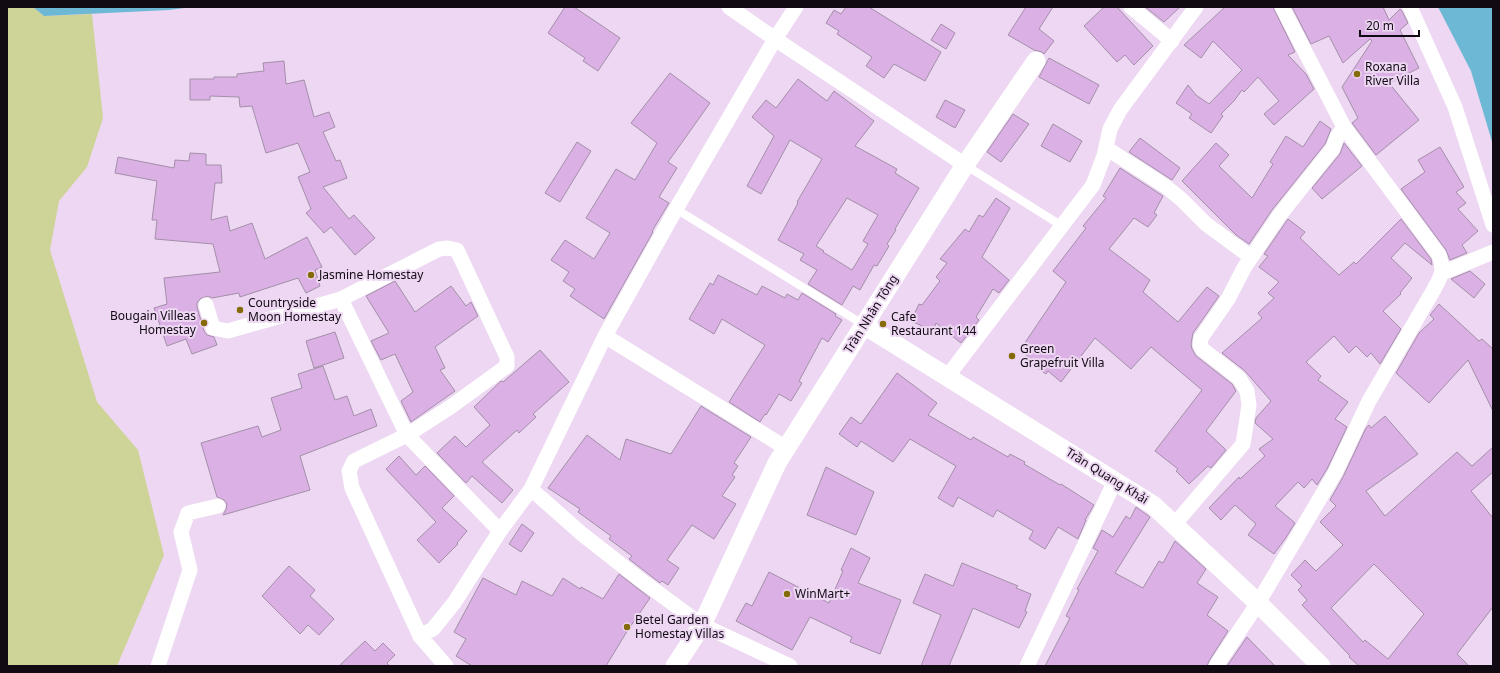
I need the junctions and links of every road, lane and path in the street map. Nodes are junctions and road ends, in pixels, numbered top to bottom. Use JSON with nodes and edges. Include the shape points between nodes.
{"nodes":[{"id":1,"x":729,"y":7,"type":"edge"},
{"id":2,"x":796,"y":7,"type":"edge"},
{"id":3,"x":1130,"y":7,"type":"edge"},
{"id":4,"x":1196,"y":7,"type":"edge"},
{"id":5,"x":1282,"y":7,"type":"edge"},
{"id":6,"x":1410,"y":7,"type":"edge"},
{"id":7,"x":775,"y":39,"type":"junction"},
{"id":8,"x":1172,"y":41,"type":"junction"},
{"id":9,"x":1036,"y":61,"type":"dead end"},
{"id":10,"x":1344,"y":127,"type":"junction"},
{"id":11,"x":1106,"y":148,"type":"junction"},
{"id":12,"x":965,"y":165,"type":"junction"},
{"id":13,"x":676,"y":209,"type":"junction"},
{"id":14,"x":1493,"y":225,"type":"edge"},
{"id":15,"x":1062,"y":226,"type":"junction"},
{"id":16,"x":1493,"y":252,"type":"edge"},
{"id":17,"x":1251,"y":258,"type":"junction"},
{"id":18,"x":1442,"y":274,"type":"junction"},
{"id":19,"x":341,"y":299,"type":"junction"},
{"id":20,"x":206,"y":305,"type":"dead end"},
{"id":21,"x":864,"y":325,"type":"junction"},
{"id":22,"x":605,"y":336,"type":"junction"},
{"id":23,"x":947,"y":376,"type":"junction"},
{"id":24,"x":407,"y":436,"type":"junction"},
{"id":25,"x":786,"y":448,"type":"junction"},
{"id":26,"x":1115,"y":481,"type":"junction"},
{"id":27,"x":531,"y":490,"type":"junction"},
{"id":28,"x":218,"y":506,"type":"dead end"},
{"id":29,"x":1174,"y":525,"type":"junction"},
{"id":30,"x":500,"y":531,"type":"junction"},
{"id":31,"x":1258,"y":604,"type":"junction"},
{"id":32,"x":702,"y":624,"type":"junction"},
{"id":33,"x":420,"y":636,"type":"junction"},
{"id":34,"x":158,"y":666,"type":"edge"},
{"id":35,"x":446,"y":666,"type":"edge"},
{"id":36,"x":675,"y":666,"type":"edge"},
{"id":37,"x":790,"y":666,"type":"edge"},
{"id":38,"x":1027,"y":666,"type":"edge"},
{"id":39,"x":1216,"y":666,"type":"edge"},
{"id":40,"x":1321,"y":666,"type":"edge"}],
"edges":[{"from":1,"to":7,"type":"street"},
{"from":2,"to":7,"type":"street"},
{"from":3,"to":8,"type":"street"},
{"from":4,"to":8,"type":"street"},
{"from":5,"to":10,"type":"street"},
{"from":6,"to":14,"type":"street","via":[[1455,107]]},
{"from":7,"to":12,"type":"street"},
{"from":7,"to":13,"type":"street"},
{"from":8,"to":11,"type":"street","via":[[1120,110],[1110,129]]},
{"from":9,"to":12,"type":"street","name":"Trần Nhân Tông"},
{"from":10,"to":17,"type":"street","via":[[1333,148],[1279,216]]},
{"from":10,"to":18,"type":"street","via":[[1440,255]]},
{"from":11,"to":15,"type":"street","via":[[1093,185]]},
{"from":11,"to":17,"type":"street","via":[[1164,186],[1206,224]]},
{"from":12,"to":15,"type":"lane"},
{"from":12,"to":21,"type":"street","name":"Trần Nhân Tông"},
{"from":13,"to":21,"type":"lane"},
{"from":13,"to":22,"type":"street"},
{"from":15,"to":23,"type":"street"},
{"from":16,"to":18,"type":"street"},
{"from":17,"to":29,"type":"street","via":[[1228,299],[1201,338],[1200,344],[1202,349],[1239,378],[1247,390],[1250,405],[1243,444]]},
{"from":18,"to":31,"type":"street","via":[[1369,401],[1336,473]]},
{"from":19,"to":20,"type":"street","via":[[228,331],[213,328]]},
{"from":19,"to":24,"type":"street"},
{"from":19,"to":24,"type":"street","via":[[439,250],[457,250],[507,357],[507,366]]},
{"from":21,"to":23,"type":"street","name":"Trần Quang Khải"},
{"from":21,"to":25,"type":"street","name":"Trần Nhân Tông"},
{"from":22,"to":25,"type":"street"},
{"from":22,"to":27,"type":"street"},
{"from":23,"to":26,"type":"street","name":"Trần Quang Khải"},
{"from":24,"to":30,"type":"street"},
{"from":24,"to":33,"type":"street","via":[[354,461],[349,471],[352,488]]},
{"from":25,"to":32,"type":"street","name":"Trần Nhân Tông"},
{"from":26,"to":29,"type":"street","name":"Trần Quang Khải","via":[[1153,505]]},
{"from":26,"to":38,"type":"street"},
{"from":27,"to":30,"type":"street"},
{"from":27,"to":32,"type":"street","via":[[582,534]]},
{"from":28,"to":34,"type":"street","via":[[188,514],[181,532],[190,570]]},
{"from":29,"to":31,"type":"street","name":"Trần Quang Khải"},
{"from":30,"to":33,"type":"street","via":[[454,603],[433,629]]},
{"from":31,"to":39,"type":"street"},
{"from":31,"to":40,"type":"street","name":"Trần Quang Khải"},
{"from":32,"to":36,"type":"street","name":"Trần Nhân Tông"},
{"from":32,"to":37,"type":"street"},
{"from":33,"to":35,"type":"street"}]}
